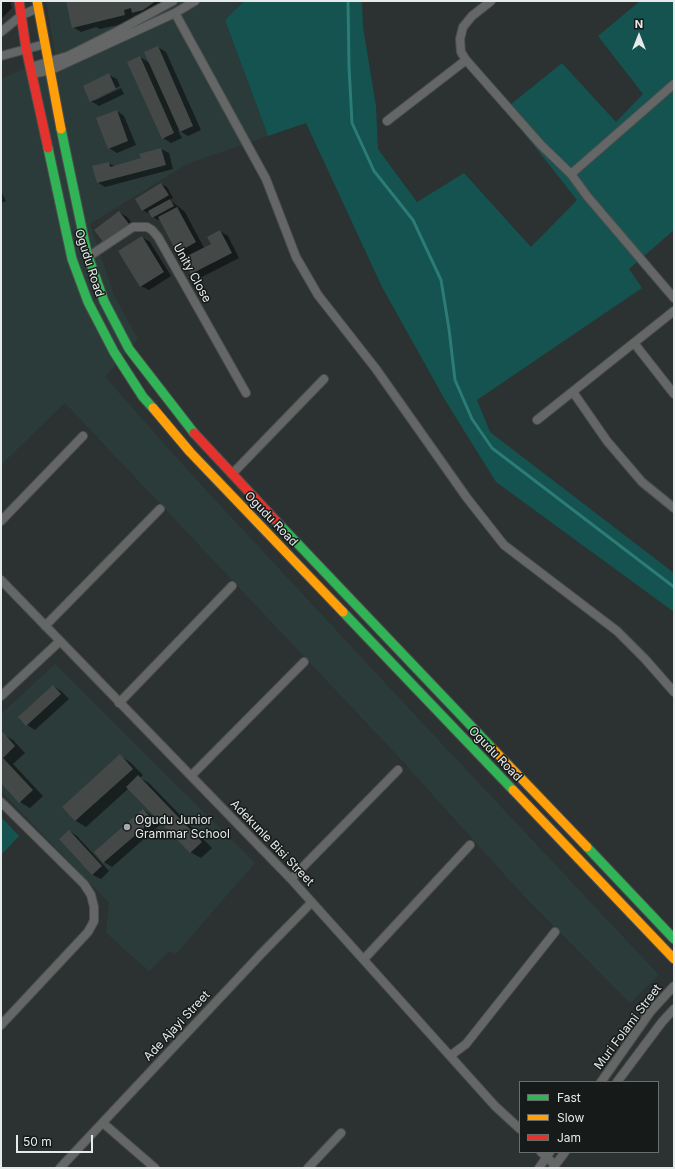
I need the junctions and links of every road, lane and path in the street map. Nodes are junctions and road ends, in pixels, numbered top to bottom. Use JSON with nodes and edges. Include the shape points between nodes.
{"nodes":[{"id":1,"x":19,"y":1,"type":"edge"},
{"id":2,"x":173,"y":1,"type":"edge"},
{"id":3,"x":195,"y":1,"type":"edge"},
{"id":4,"x":491,"y":1,"type":"edge"},
{"id":5,"x":37,"y":5,"type":"edge"},
{"id":6,"x":175,"y":13,"type":"junction"},
{"id":7,"x":22,"y":15,"type":"junction"},
{"id":8,"x":1,"y":32,"type":"edge"},
{"id":9,"x":45,"y":44,"type":"junction"},
{"id":10,"x":26,"y":48,"type":"junction"},
{"id":11,"x":1,"y":56,"type":"edge"},
{"id":12,"x":466,"y":60,"type":"junction"},
{"id":13,"x":50,"y":66,"type":"junction"},
{"id":14,"x":31,"y":70,"type":"junction"},
{"id":15,"x":674,"y":84,"type":"edge"},
{"id":16,"x":387,"y":121,"type":"dead end"},
{"id":17,"x":571,"y":174,"type":"junction"},
{"id":18,"x":88,"y":257,"type":"junction"},
{"id":19,"x":674,"y":298,"type":"edge"},
{"id":20,"x":674,"y":310,"type":"edge"},
{"id":21,"x":634,"y":343,"type":"junction"},
{"id":22,"x":324,"y":379,"type":"dead end"},
{"id":23,"x":573,"y":392,"type":"junction"},
{"id":24,"x":246,"y":394,"type":"dead end"},
{"id":25,"x":674,"y":394,"type":"edge"},
{"id":26,"x":537,"y":420,"type":"dead end"},
{"id":27,"x":83,"y":436,"type":"dead end"},
{"id":28,"x":232,"y":474,"type":"junction"},
{"id":29,"x":674,"y":508,"type":"edge"},
{"id":30,"x":160,"y":509,"type":"dead end"},
{"id":31,"x":1,"y":521,"type":"edge"},
{"id":32,"x":288,"y":532,"type":"junction"},
{"id":33,"x":276,"y":542,"type":"junction"},
{"id":34,"x":1,"y":580,"type":"edge"},
{"id":35,"x":232,"y":586,"type":"dead end"},
{"id":36,"x":45,"y":626,"type":"junction"},
{"id":37,"x":60,"y":641,"type":"junction"},
{"id":38,"x":304,"y":662,"type":"dead end"},
{"id":39,"x":674,"y":692,"type":"edge"},
{"id":40,"x":1,"y":696,"type":"edge"},
{"id":41,"x":119,"y":703,"type":"junction"},
{"id":42,"x":398,"y":770,"type":"dead end"},
{"id":43,"x":191,"y":776,"type":"junction"},
{"id":44,"x":1,"y":802,"type":"edge"},
{"id":45,"x":470,"y":845,"type":"dead end"},
{"id":46,"x":291,"y":879,"type":"junction"},
{"id":47,"x":312,"y":902,"type":"junction"},
{"id":48,"x":555,"y":932,"type":"dead end"},
{"id":49,"x":674,"y":939,"type":"edge"},
{"id":50,"x":364,"y":959,"type":"junction"},
{"id":51,"x":674,"y":959,"type":"edge"},
{"id":52,"x":674,"y":986,"type":"edge"},
{"id":53,"x":674,"y":1009,"type":"edge"},
{"id":54,"x":1,"y":1025,"type":"edge"},
{"id":55,"x":450,"y":1056,"type":"junction"},
{"id":56,"x":602,"y":1081,"type":"edge"},
{"id":57,"x":618,"y":1081,"type":"edge"},
{"id":58,"x":103,"y":1123,"type":"junction"},
{"id":59,"x":519,"y":1128,"type":"edge"},
{"id":60,"x":340,"y":1133,"type":"dead end"},
{"id":61,"x":564,"y":1153,"type":"edge"},
{"id":62,"x":546,"y":1154,"type":"edge"},
{"id":63,"x":554,"y":1167,"type":"edge"},
{"id":64,"x":60,"y":1168,"type":"edge"},
{"id":65,"x":155,"y":1168,"type":"edge"},
{"id":66,"x":308,"y":1168,"type":"edge"},
{"id":67,"x":539,"y":1168,"type":"edge"}],
"edges":[{"from":1,"to":7,"type":"main road","name":"Ogudu Road"},
{"from":2,"to":13,"type":"street"},
{"from":3,"to":6,"type":"street"},
{"from":4,"to":12,"type":"street","via":[[472,16],[464,27],[460,39],[461,52]]},
{"from":5,"to":7,"type":"street"},
{"from":5,"to":9,"type":"main road","name":"Ogudu Road"},
{"from":6,"to":13,"type":"street"},
{"from":6,"to":39,"type":"street","via":[[266,179],[296,257],[318,296],[381,375],[467,498],[504,545],[617,631]]},
{"from":7,"to":8,"type":"street"},
{"from":7,"to":10,"type":"main road","name":"Ogudu Road"},
{"from":9,"to":10,"type":"street"},
{"from":9,"to":13,"type":"main road","name":"Ogudu Road"},
{"from":10,"to":11,"type":"street"},
{"from":10,"to":14,"type":"main road","name":"Ogudu Road"},
{"from":12,"to":16,"type":"street"},
{"from":12,"to":17,"type":"street","via":[[541,146]]},
{"from":13,"to":14,"type":"street"},
{"from":13,"to":18,"type":"main road","name":"Ogudu Road","via":[[67,163]]},
{"from":14,"to":33,"type":"main road","name":"Ogudu Road","via":[[72,259],[100,327],[129,376],[161,420]]},
{"from":15,"to":17,"type":"street"},
{"from":17,"to":19,"type":"street"},
{"from":18,"to":24,"type":"street","name":"Unity Close","via":[[133,227],[147,227],[152,230]]},
{"from":18,"to":28,"type":"main road","name":"Ogudu Road","via":[[104,301],[129,349],[183,421]]},
{"from":20,"to":21,"type":"street"},
{"from":21,"to":23,"type":"street"},
{"from":21,"to":25,"type":"street"},
{"from":22,"to":28,"type":"street"},
{"from":23,"to":26,"type":"street"},
{"from":23,"to":29,"type":"street","via":[[607,441],[642,482]]},
{"from":27,"to":31,"type":"street"},
{"from":28,"to":32,"type":"main road","name":"Ogudu Road"},
{"from":30,"to":36,"type":"street"},
{"from":32,"to":33,"type":"main road"},
{"from":32,"to":49,"type":"main road","name":"Ogudu Road"},
{"from":33,"to":51,"type":"main road","name":"Ogudu Road"},
{"from":34,"to":36,"type":"street","name":"Adekunle Bisi Street"},
{"from":35,"to":41,"type":"street"},
{"from":36,"to":37,"type":"street","name":"Adekunle Bisi Street"},
{"from":37,"to":40,"type":"street"},
{"from":37,"to":41,"type":"street","name":"Adekunle Bisi Street"},
{"from":38,"to":43,"type":"street"},
{"from":41,"to":43,"type":"street","name":"Adekunle Bisi Street"},
{"from":42,"to":46,"type":"street"},
{"from":43,"to":46,"type":"street","name":"Adekunle Bisi Street"},
{"from":44,"to":54,"type":"street","via":[[84,884],[91,895],[94,907],[94,921],[88,932]]},
{"from":45,"to":50,"type":"street"},
{"from":46,"to":47,"type":"street","name":"Adekunle Bisi Street"},
{"from":47,"to":50,"type":"street","name":"Adekunle Bisi Street"},
{"from":47,"to":58,"type":"street","name":"Ade Ajayi Street"},
{"from":48,"to":55,"type":"street","via":[[466,1044]]},
{"from":50,"to":55,"type":"street","name":"Adekunle Bisi Street"},
{"from":52,"to":56,"type":"street","name":"Muri Folami Street","via":[[651,1011]]},
{"from":53,"to":57,"type":"street"},
{"from":55,"to":59,"type":"street","name":"Adekunle Bisi Street","via":[[495,1106]]},
{"from":58,"to":64,"type":"street","name":"Ade Ajayi Street"},
{"from":58,"to":65,"type":"street"},
{"from":60,"to":66,"type":"street"},
{"from":61,"to":63,"type":"street"},
{"from":62,"to":63,"type":"street"},
{"from":62,"to":67,"type":"street"}]}
